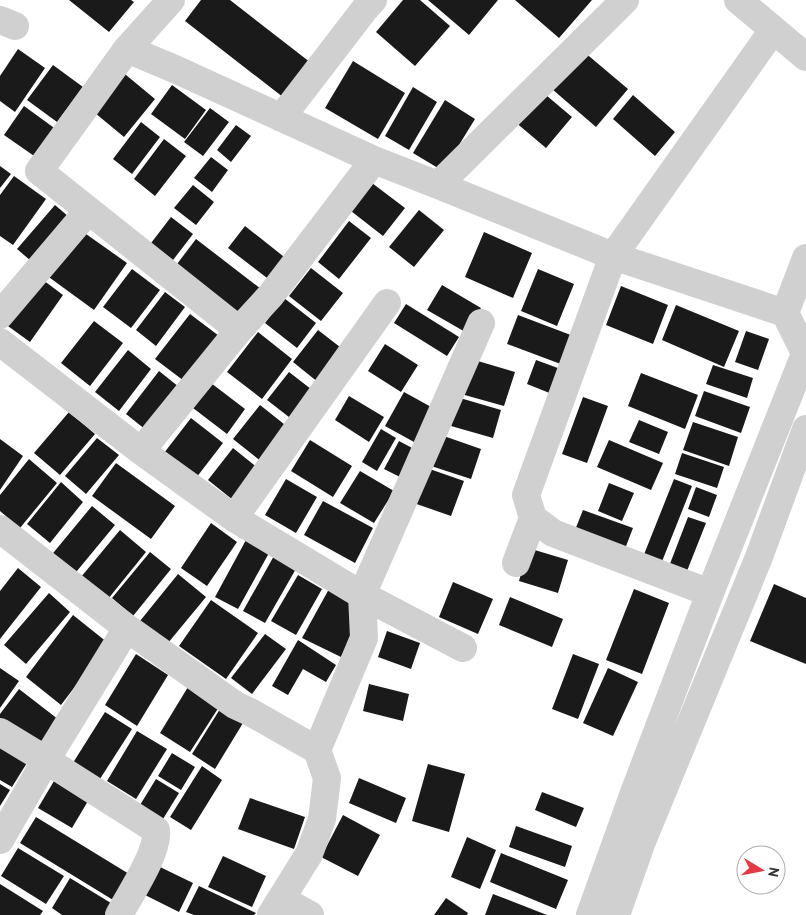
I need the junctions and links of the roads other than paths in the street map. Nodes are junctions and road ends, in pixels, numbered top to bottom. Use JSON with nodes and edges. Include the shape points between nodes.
{"nodes":[{"id":1,"x":171,"y":0,"type":"edge"},
{"id":2,"x":374,"y":0,"type":"edge"},
{"id":3,"x":625,"y":0,"type":"edge"},
{"id":4,"x":738,"y":0,"type":"edge"},
{"id":5,"x":774,"y":30,"type":"junction"},
{"id":6,"x":127,"y":49,"type":"junction"},
{"id":7,"x":806,"y":57,"type":"edge"},
{"id":8,"x":281,"y":118,"type":"junction"},
{"id":9,"x":374,"y":160,"type":"junction"},
{"id":10,"x":438,"y":185,"type":"junction"},
{"id":11,"x":88,"y":211,"type":"junction"},
{"id":12,"x":613,"y":256,"type":"junction"},
{"id":13,"x":806,"y":258,"type":"edge"},
{"id":14,"x":387,"y":303,"type":"dead end"},
{"id":15,"x":785,"y":313,"type":"junction"},
{"id":16,"x":0,"y":315,"type":"edge"},
{"id":17,"x":481,"y":323,"type":"dead end"},
{"id":18,"x":238,"y":330,"type":"junction"},
{"id":19,"x":4,"y":354,"type":"edge"},
{"id":20,"x":805,"y":355,"type":"edge"},
{"id":21,"x":806,"y":429,"type":"edge"},
{"id":22,"x":141,"y":451,"type":"junction"},
{"id":23,"x":234,"y":518,"type":"junction"},
{"id":24,"x":533,"y":518,"type":"junction"},
{"id":25,"x":0,"y":529,"type":"edge"},
{"id":26,"x":516,"y":563,"type":"dead end"},
{"id":27,"x":710,"y":593,"type":"junction"},
{"id":28,"x":362,"y":595,"type":"junction"},
{"id":29,"x":127,"y":628,"type":"junction"},
{"id":30,"x":463,"y":648,"type":"dead end"},
{"id":31,"x":0,"y":732,"type":"edge"},
{"id":32,"x":317,"y":750,"type":"junction"},
{"id":33,"x":46,"y":760,"type":"junction"},
{"id":34,"x":0,"y":840,"type":"edge"},
{"id":35,"x":276,"y":907,"type":"edge"},
{"id":36,"x":118,"y":915,"type":"edge"},
{"id":37,"x":310,"y":915,"type":"edge"},
{"id":38,"x":590,"y":915,"type":"edge"},
{"id":39,"x":616,"y":915,"type":"edge"}],
"edges":[{"from":1,"to":6,"type":"street"},
{"from":2,"to":8,"type":"street"},
{"from":3,"to":10,"type":"street"},
{"from":4,"to":5,"type":"street"},
{"from":5,"to":7,"type":"street"},
{"from":5,"to":12,"type":"street"},
{"from":6,"to":8,"type":"street"},
{"from":6,"to":11,"type":"street","via":[[39,171]]},
{"from":8,"to":9,"type":"street"},
{"from":9,"to":10,"type":"street"},
{"from":9,"to":18,"type":"street","via":[[271,295]]},
{"from":10,"to":12,"type":"street"},
{"from":11,"to":16,"type":"street"},
{"from":11,"to":18,"type":"street"},
{"from":12,"to":15,"type":"street"},
{"from":12,"to":24,"type":"street","via":[[526,495]]},
{"from":13,"to":15,"type":"street"},
{"from":14,"to":23,"type":"street"},
{"from":15,"to":20,"type":"street"},
{"from":17,"to":28,"type":"street"},
{"from":18,"to":22,"type":"street"},
{"from":19,"to":22,"type":"street"},
{"from":20,"to":27,"type":"street"},
{"from":21,"to":39,"type":"street","via":[[759,557],[641,844]]},
{"from":22,"to":23,"type":"street"},
{"from":23,"to":28,"type":"street"},
{"from":24,"to":26,"type":"street"},
{"from":24,"to":27,"type":"street","via":[[553,533]]},
{"from":25,"to":29,"type":"street"},
{"from":27,"to":38,"type":"street"},
{"from":28,"to":30,"type":"street"},
{"from":28,"to":32,"type":"street","via":[[364,638]]},
{"from":29,"to":32,"type":"street","via":[[235,705]]},
{"from":29,"to":33,"type":"street"},
{"from":31,"to":33,"type":"street"},
{"from":32,"to":35,"type":"street","via":[[326,778],[322,819],[309,854]]},
{"from":33,"to":34,"type":"street"},
{"from":33,"to":36,"type":"street","via":[[156,830],[155,847],[147,865]]},
{"from":35,"to":37,"type":"street"}]}
